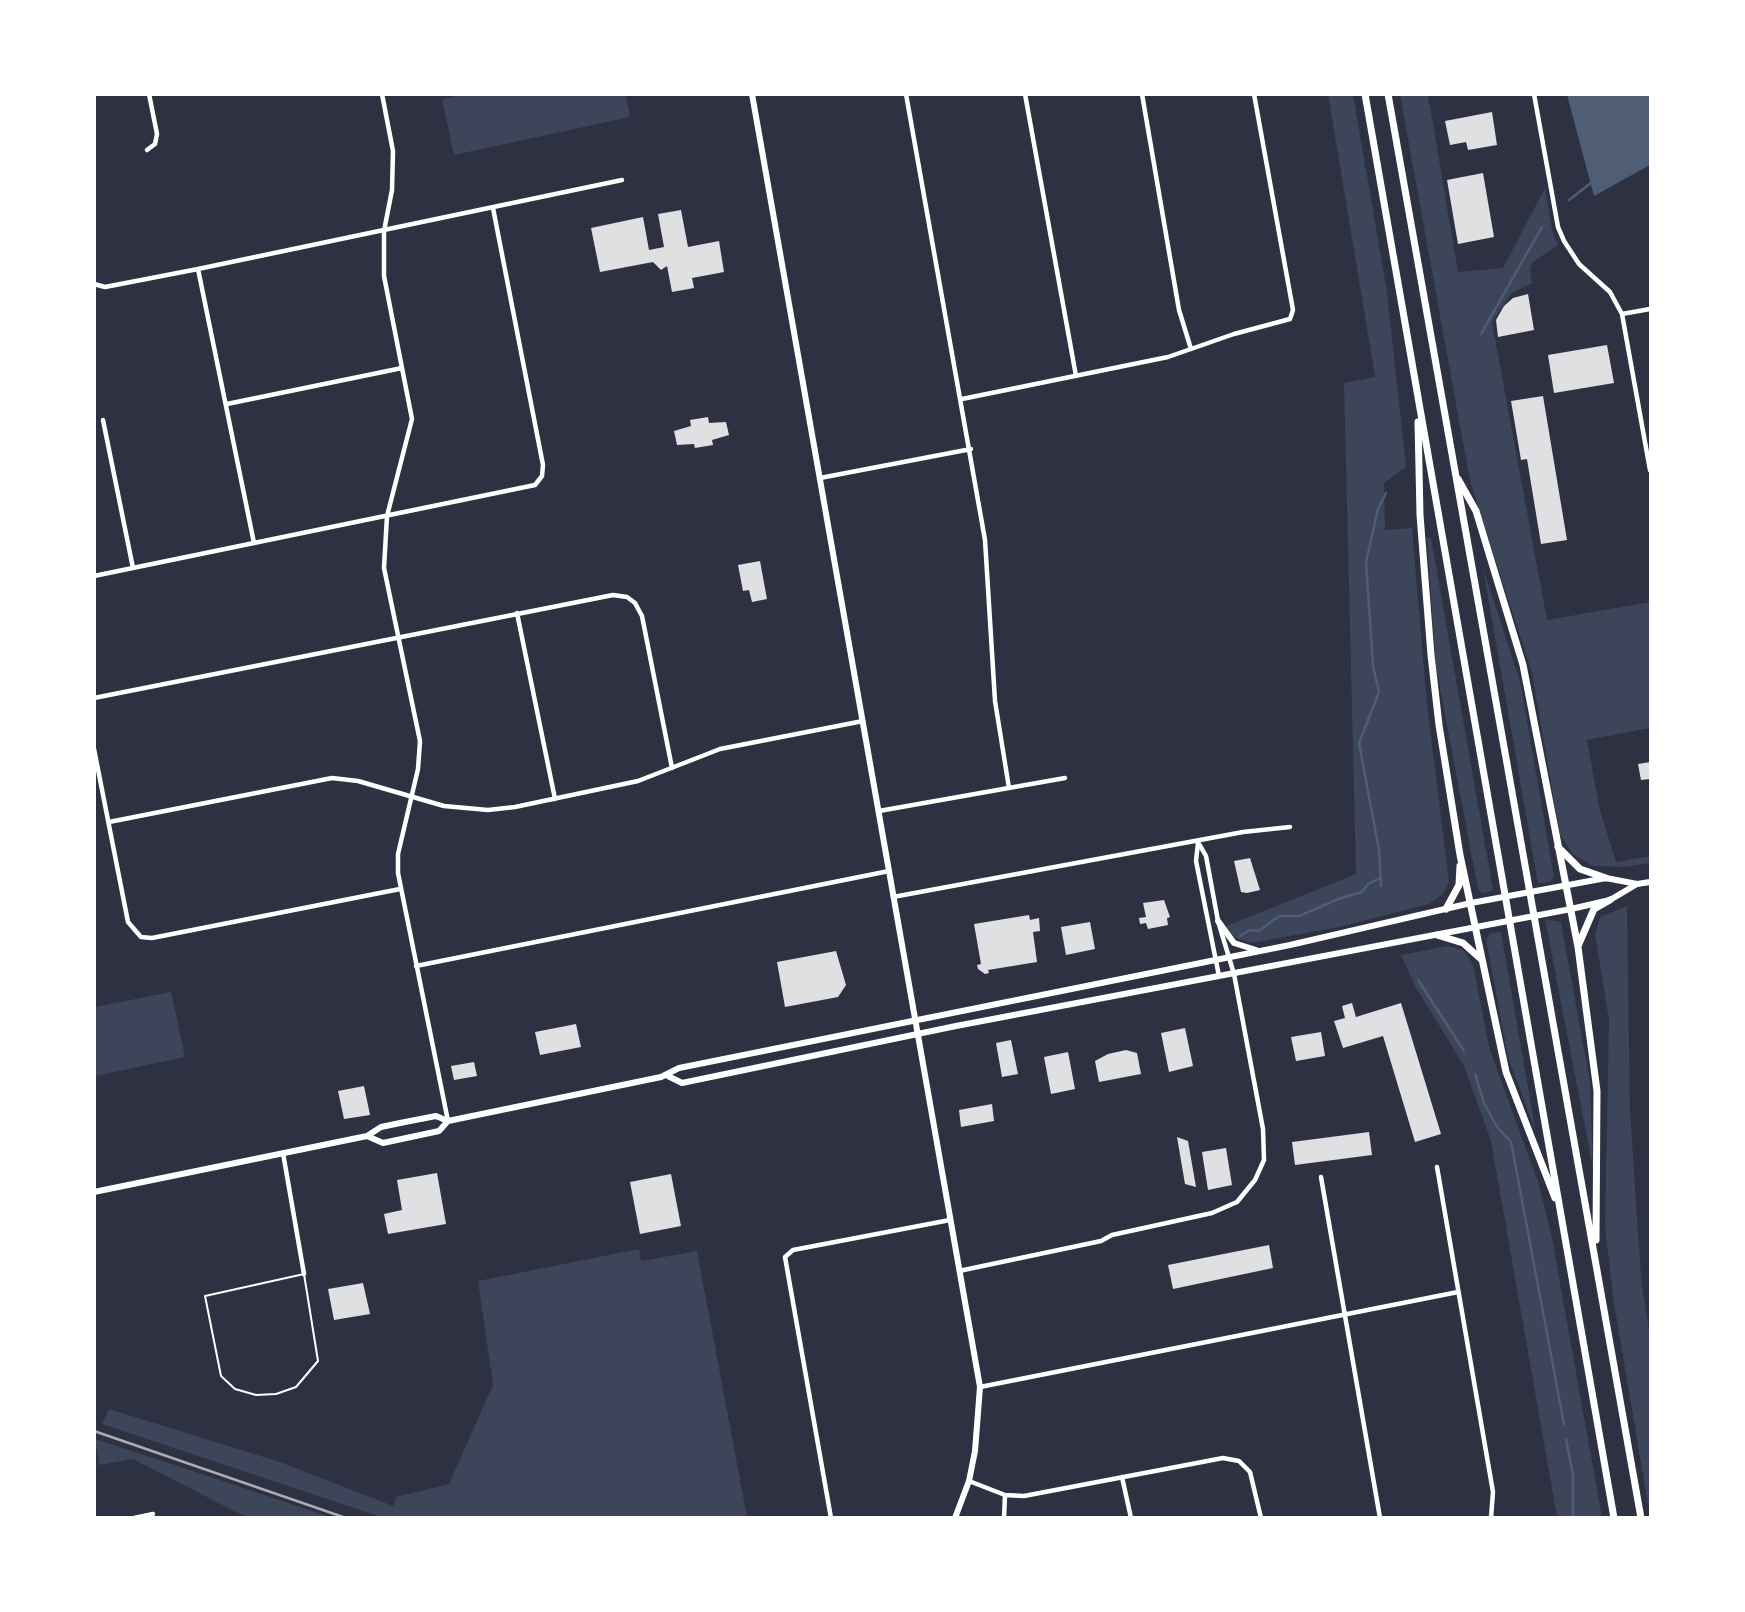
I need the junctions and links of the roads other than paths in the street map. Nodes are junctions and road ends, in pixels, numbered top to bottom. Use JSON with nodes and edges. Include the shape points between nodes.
{"nodes":[{"id":1,"x":149,"y":94,"type":"edge"},
{"id":2,"x":383,"y":94,"type":"edge"},
{"id":3,"x":752,"y":94,"type":"edge"},
{"id":4,"x":906,"y":94,"type":"edge"},
{"id":5,"x":1025,"y":94,"type":"edge"},
{"id":6,"x":1142,"y":94,"type":"edge"},
{"id":7,"x":1254,"y":94,"type":"edge"},
{"id":8,"x":1365,"y":94,"type":"edge"},
{"id":9,"x":1388,"y":94,"type":"edge"},
{"id":10,"x":1534,"y":94,"type":"edge"},
{"id":11,"x":147,"y":150,"type":"dead end"},
{"id":12,"x":622,"y":180,"type":"dead end"},
{"id":13,"x":493,"y":208,"type":"junction"},
{"id":14,"x":384,"y":231,"type":"junction"},
{"id":15,"x":198,"y":269,"type":"junction"},
{"id":16,"x":96,"y":285,"type":"edge"},
{"id":17,"x":1650,"y":309,"type":"edge"},
{"id":18,"x":1622,"y":314,"type":"junction"},
{"id":19,"x":1191,"y":349,"type":"junction"},
{"id":20,"x":402,"y":369,"type":"junction"},
{"id":21,"x":1076,"y":376,"type":"junction"},
{"id":22,"x":1418,"y":397,"type":"junction"},
{"id":23,"x":962,"y":399,"type":"junction"},
{"id":24,"x":227,"y":404,"type":"junction"},
{"id":25,"x":103,"y":420,"type":"dead end"},
{"id":26,"x":971,"y":449,"type":"junction"},
{"id":27,"x":1649,"y":456,"type":"edge"},
{"id":28,"x":1650,"y":470,"type":"edge"},
{"id":29,"x":1455,"y":474,"type":"junction"},
{"id":30,"x":819,"y":479,"type":"junction"},
{"id":31,"x":387,"y":516,"type":"junction"},
{"id":32,"x":254,"y":544,"type":"junction"},
{"id":33,"x":133,"y":568,"type":"junction"},
{"id":34,"x":94,"y":576,"type":"edge"},
{"id":35,"x":517,"y":613,"type":"junction"},
{"id":36,"x":398,"y":637,"type":"junction"},
{"id":37,"x":94,"y":698,"type":"edge"},
{"id":38,"x":863,"y":721,"type":"junction"},
{"id":39,"x":94,"y":748,"type":"edge"},
{"id":40,"x":672,"y":768,"type":"junction"},
{"id":41,"x":1065,"y":778,"type":"dead end"},
{"id":42,"x":1009,"y":788,"type":"junction"},
{"id":43,"x":412,"y":796,"type":"junction"},
{"id":44,"x":555,"y":799,"type":"junction"},
{"id":45,"x":879,"y":811,"type":"junction"},
{"id":46,"x":108,"y":822,"type":"junction"},
{"id":47,"x":1290,"y":827,"type":"dead end"},
{"id":48,"x":1198,"y":842,"type":"junction"},
{"id":49,"x":1556,"y":843,"type":"junction"},
{"id":50,"x":1460,"y":855,"type":"junction"},
{"id":51,"x":889,"y":871,"type":"junction"},
{"id":52,"x":1606,"y":878,"type":"junction"},
{"id":53,"x":1650,"y":882,"type":"edge"},
{"id":54,"x":1637,"y":884,"type":"junction"},
{"id":55,"x":1565,"y":885,"type":"junction"},
{"id":56,"x":400,"y":889,"type":"junction"},
{"id":57,"x":893,"y":897,"type":"junction"},
{"id":58,"x":1610,"y":900,"type":"junction"},
{"id":59,"x":1471,"y":904,"type":"junction"},
{"id":60,"x":1446,"y":909,"type":"junction"},
{"id":61,"x":1571,"y":909,"type":"junction"},
{"id":62,"x":1218,"y":921,"type":"junction"},
{"id":63,"x":1476,"y":927,"type":"junction"},
{"id":64,"x":1437,"y":935,"type":"junction"},
{"id":65,"x":1578,"y":947,"type":"junction"},
{"id":66,"x":1262,"y":951,"type":"junction"},
{"id":67,"x":1227,"y":958,"type":"junction"},
{"id":68,"x":1216,"y":960,"type":"junction"},
{"id":69,"x":1482,"y":960,"type":"junction"},
{"id":70,"x":416,"y":966,"type":"junction"},
{"id":71,"x":1234,"y":974,"type":"junction"},
{"id":72,"x":1219,"y":976,"type":"junction"},
{"id":73,"x":915,"y":1021,"type":"junction"},
{"id":74,"x":918,"y":1035,"type":"junction"},
{"id":75,"x":795,"y":1045,"type":"junction"},
{"id":76,"x":798,"y":1059,"type":"junction"},
{"id":77,"x":668,"y":1076,"type":"junction"},
{"id":78,"x":448,"y":1121,"type":"junction"},
{"id":79,"x":367,"y":1136,"type":"junction"},
{"id":80,"x":283,"y":1153,"type":"junction"},
{"id":81,"x":1437,"y":1167,"type":"dead end"},
{"id":82,"x":1321,"y":1177,"type":"dead end"},
{"id":83,"x":94,"y":1192,"type":"edge"},
{"id":84,"x":1561,"y":1212,"type":"junction"},
{"id":85,"x":950,"y":1220,"type":"junction"},
{"id":86,"x":1595,"y":1255,"type":"junction"},
{"id":87,"x":959,"y":1272,"type":"junction"},
{"id":88,"x":304,"y":1274,"type":"junction"},
{"id":89,"x":1458,"y":1292,"type":"junction"},
{"id":90,"x":1345,"y":1314,"type":"junction"},
{"id":91,"x":980,"y":1387,"type":"junction"},
{"id":92,"x":1122,"y":1477,"type":"junction"},
{"id":93,"x":969,"y":1481,"type":"junction"},
{"id":94,"x":1005,"y":1495,"type":"junction"},
{"id":95,"x":153,"y":1514,"type":"dead end"},
{"id":96,"x":134,"y":1517,"type":"edge"},
{"id":97,"x":831,"y":1517,"type":"edge"},
{"id":98,"x":955,"y":1517,"type":"edge"},
{"id":99,"x":1004,"y":1517,"type":"edge"},
{"id":100,"x":1131,"y":1517,"type":"edge"},
{"id":101,"x":1261,"y":1517,"type":"edge"},
{"id":102,"x":1380,"y":1517,"type":"edge"},
{"id":103,"x":1491,"y":1517,"type":"edge"},
{"id":104,"x":1614,"y":1517,"type":"edge"},
{"id":105,"x":1641,"y":1517,"type":"edge"}],
"edges":[{"from":1,"to":11,"type":"street","via":[[157,134],[155,144]]},
{"from":2,"to":14,"type":"street","via":[[393,151]]},
{"from":3,"to":30,"type":"main road"},
{"from":4,"to":23,"type":"street"},
{"from":5,"to":21,"type":"street"},
{"from":6,"to":19,"type":"street","via":[[1179,310]]},
{"from":7,"to":19,"type":"street","via":[[1293,310],[1290,319]]},
{"from":8,"to":22,"type":"highway"},
{"from":9,"to":29,"type":"highway"},
{"from":10,"to":18,"type":"street","via":[[1558,227],[1579,264],[1610,292]]},
{"from":12,"to":13,"type":"street"},
{"from":13,"to":14,"type":"street"},
{"from":13,"to":31,"type":"street","via":[[544,465],[542,476],[528,487]]},
{"from":14,"to":15,"type":"street"},
{"from":14,"to":20,"type":"street","via":[[384,276]]},
{"from":15,"to":16,"type":"street"},
{"from":15,"to":24,"type":"street"},
{"from":17,"to":18,"type":"street"},
{"from":18,"to":27,"type":"street"},
{"from":19,"to":21,"type":"street","via":[[1168,358]]},
{"from":20,"to":24,"type":"street"},
{"from":20,"to":31,"type":"street","via":[[412,419]]},
{"from":21,"to":23,"type":"street"},
{"from":22,"to":50,"type":"highway","via":[[1420,515],[1431,655]]},
{"from":22,"to":84,"type":"highway"},
{"from":23,"to":26,"type":"street"},
{"from":24,"to":32,"type":"street"},
{"from":25,"to":33,"type":"street"},
{"from":26,"to":30,"type":"street"},
{"from":26,"to":42,"type":"street","via":[[985,540],[995,701]]},
{"from":27,"to":28,"type":"street"},
{"from":29,"to":49,"type":"highway","via":[[1476,511],[1523,665]]},
{"from":29,"to":86,"type":"highway"},
{"from":30,"to":38,"type":"main road"},
{"from":31,"to":32,"type":"street"},
{"from":31,"to":36,"type":"street","via":[[384,568]]},
{"from":32,"to":33,"type":"street"},
{"from":33,"to":34,"type":"street"},
{"from":35,"to":36,"type":"street"},
{"from":35,"to":40,"type":"street","via":[[613,594],[635,603],[642,616]]},
{"from":35,"to":44,"type":"street"},
{"from":36,"to":37,"type":"street"},
{"from":36,"to":43,"type":"street","via":[[420,741]]},
{"from":38,"to":40,"type":"street","via":[[720,749]]},
{"from":38,"to":45,"type":"main road"},
{"from":39,"to":46,"type":"street"},
{"from":40,"to":44,"type":"street","via":[[638,781]]},
{"from":41,"to":42,"type":"street"},
{"from":42,"to":45,"type":"street"},
{"from":43,"to":44,"type":"street","via":[[444,806],[488,810]]},
{"from":43,"to":46,"type":"street","via":[[332,778]]},
{"from":43,"to":56,"type":"street","via":[[398,854]]},
{"from":45,"to":51,"type":"main road"},
{"from":46,"to":56,"type":"street","via":[[128,922],[141,937]]},
{"from":47,"to":48,"type":"street"},
{"from":48,"to":57,"type":"street"},
{"from":48,"to":62,"type":"street","via":[[1206,856]]},
{"from":48,"to":68,"type":"street","via":[[1196,861]]},
{"from":49,"to":52,"type":"highway","via":[[1580,869]]},
{"from":49,"to":55,"type":"highway"},
{"from":50,"to":59,"type":"highway"},
{"from":50,"to":60,"type":"highway","via":[[1459,884]]},
{"from":51,"to":57,"type":"main road"},
{"from":51,"to":70,"type":"street"},
{"from":52,"to":54,"type":"main road"},
{"from":52,"to":55,"type":"main road"},
{"from":53,"to":54,"type":"main road"},
{"from":54,"to":58,"type":"main road"},
{"from":55,"to":59,"type":"main road"},
{"from":55,"to":61,"type":"highway"},
{"from":56,"to":70,"type":"street"},
{"from":57,"to":73,"type":"main road"},
{"from":58,"to":61,"type":"main road"},
{"from":58,"to":65,"type":"highway","via":[[1594,909]]},
{"from":59,"to":60,"type":"main road"},
{"from":59,"to":63,"type":"highway"},
{"from":60,"to":66,"type":"main road"},
{"from":61,"to":63,"type":"main road"},
{"from":61,"to":65,"type":"highway"},
{"from":62,"to":66,"type":"main road","via":[[1234,943]]},
{"from":62,"to":67,"type":"street"},
{"from":63,"to":64,"type":"main road"},
{"from":63,"to":69,"type":"highway"},
{"from":64,"to":69,"type":"highway","via":[[1463,943]]},
{"from":64,"to":71,"type":"main road"},
{"from":65,"to":86,"type":"highway","via":[[1597,1091]]},
{"from":66,"to":67,"type":"main road"},
{"from":67,"to":68,"type":"main road"},
{"from":67,"to":71,"type":"street"},
{"from":68,"to":72,"type":"street"},
{"from":68,"to":73,"type":"main road"},
{"from":69,"to":84,"type":"highway","via":[[1506,1072]]},
{"from":70,"to":78,"type":"street"},
{"from":71,"to":72,"type":"main road"},
{"from":71,"to":87,"type":"street","via":[[1265,1136],[1264,1160],[1246,1193],[1212,1213]]},
{"from":72,"to":74,"type":"main road"},
{"from":73,"to":74,"type":"main road"},
{"from":73,"to":75,"type":"main road"},
{"from":74,"to":76,"type":"main road"},
{"from":74,"to":85,"type":"main road"},
{"from":75,"to":76,"type":"main road"},
{"from":75,"to":77,"type":"main road","via":[[679,1068]]},
{"from":76,"to":77,"type":"main road","via":[[682,1083]]},
{"from":77,"to":78,"type":"main road"},
{"from":78,"to":79,"type":"main road","via":[[436,1116],[381,1128]]},
{"from":78,"to":79,"type":"main road","via":[[439,1131],[383,1143]]},
{"from":79,"to":80,"type":"main road"},
{"from":80,"to":83,"type":"main road"},
{"from":80,"to":88,"type":"street"},
{"from":81,"to":89,"type":"street"},
{"from":82,"to":90,"type":"street"},
{"from":84,"to":104,"type":"highway"},
{"from":85,"to":87,"type":"main road"},
{"from":85,"to":97,"type":"street","via":[[793,1250],[785,1257]]},
{"from":86,"to":105,"type":"highway"},
{"from":87,"to":91,"type":"main road"},
{"from":88,"to":88,"type":"lane","via":[[318,1361],[296,1387],[276,1394],[235,1389],[220,1376],[205,1296]]},
{"from":89,"to":90,"type":"street"},
{"from":89,"to":103,"type":"street","via":[[1495,1503]]},
{"from":90,"to":91,"type":"street"},
{"from":90,"to":102,"type":"street"},
{"from":91,"to":93,"type":"main road"},
{"from":92,"to":94,"type":"street","via":[[1024,1496]]},
{"from":92,"to":100,"type":"street"},
{"from":92,"to":101,"type":"street","via":[[1223,1458],[1242,1464],[1253,1480]]},
{"from":93,"to":94,"type":"street"},
{"from":93,"to":98,"type":"main road"},
{"from":94,"to":99,"type":"street"},
{"from":95,"to":96,"type":"street"}]}
